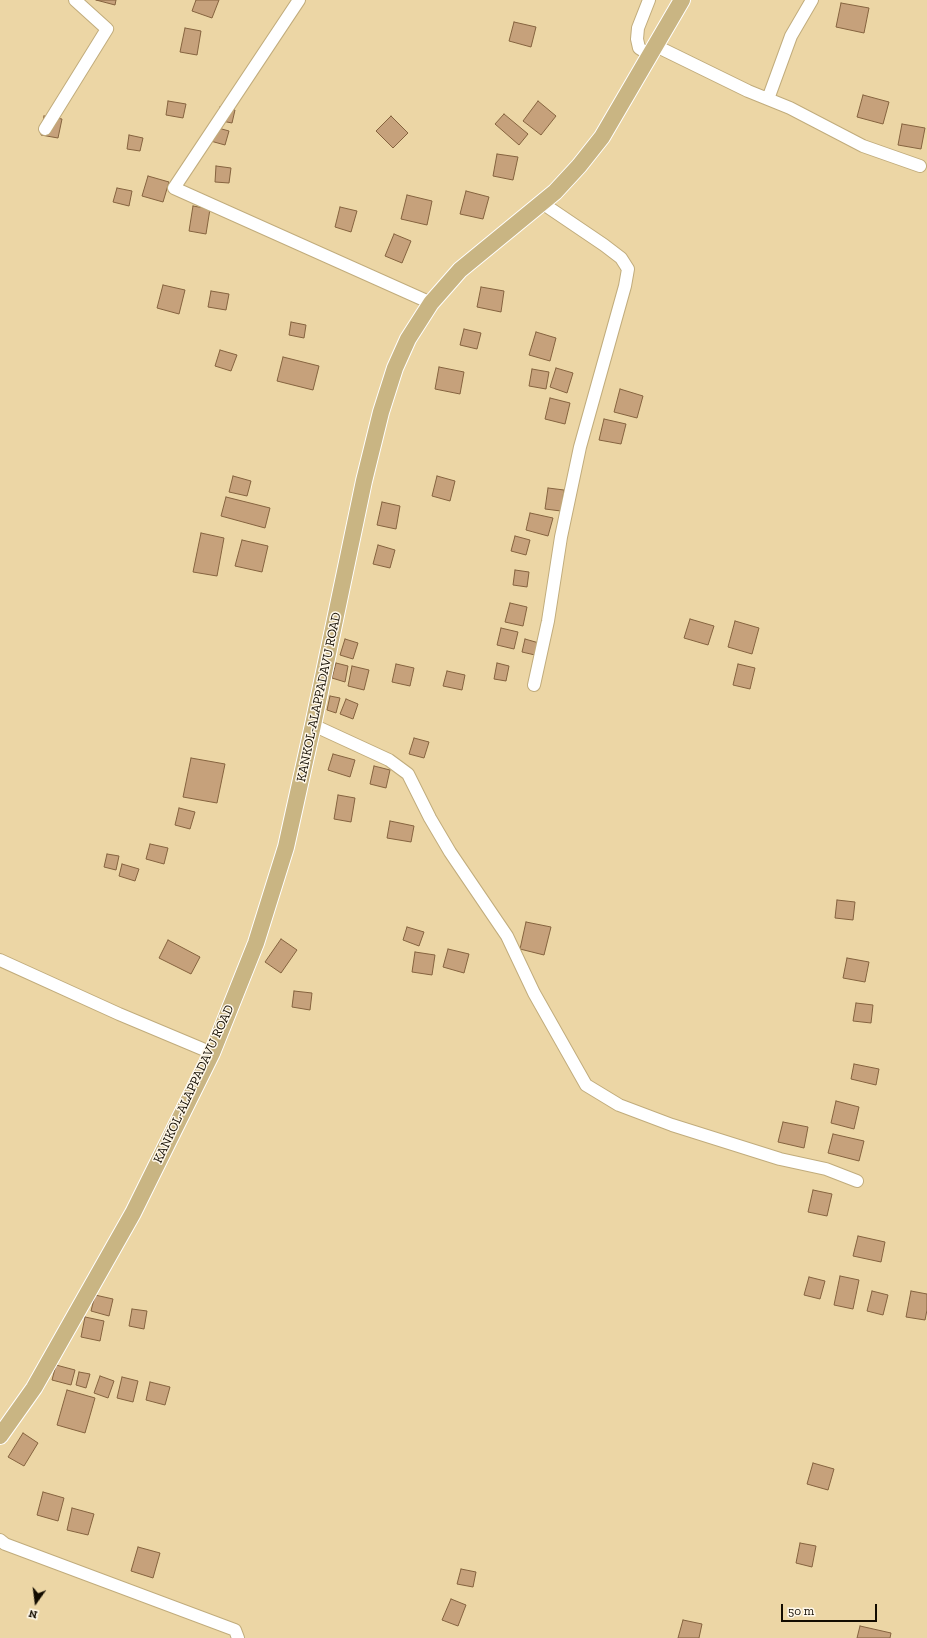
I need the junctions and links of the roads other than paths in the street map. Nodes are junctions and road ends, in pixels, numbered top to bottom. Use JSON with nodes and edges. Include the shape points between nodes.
{"nodes":[{"id":1,"x":75,"y":0,"type":"edge"},
{"id":2,"x":299,"y":0,"type":"edge"},
{"id":3,"x":648,"y":0,"type":"edge"},
{"id":4,"x":682,"y":0,"type":"edge"},
{"id":5,"x":812,"y":0,"type":"edge"},
{"id":6,"x":653,"y":50,"type":"junction"},
{"id":7,"x":768,"y":99,"type":"junction"},
{"id":8,"x":45,"y":128,"type":"dead end"},
{"id":9,"x":920,"y":166,"type":"dead end"},
{"id":10,"x":542,"y":203,"type":"junction"},
{"id":11,"x":431,"y":303,"type":"junction"},
{"id":12,"x":534,"y":685,"type":"dead end"},
{"id":13,"x":313,"y":725,"type":"junction"},
{"id":14,"x":0,"y":960,"type":"edge"},
{"id":15,"x":212,"y":1053,"type":"junction"},
{"id":16,"x":857,"y":1181,"type":"dead end"},
{"id":17,"x":0,"y":1436,"type":"edge"},
{"id":18,"x":0,"y":1540,"type":"edge"},
{"id":19,"x":238,"y":1638,"type":"edge"}],
"edges":[{"from":1,"to":8,"type":"street","via":[[107,29]]},
{"from":2,"to":11,"type":"street","via":[[174,188]]},
{"from":3,"to":6,"type":"street","via":[[638,28],[637,39],[639,48]]},
{"from":4,"to":6,"type":"main road","name":"KANKOL-ALAPPADAVU ROAD"},
{"from":5,"to":7,"type":"street","via":[[791,36]]},
{"from":6,"to":7,"type":"street"},
{"from":6,"to":10,"type":"main road","name":"KANKOL-ALAPPADAVU ROAD","via":[[602,137],[579,166]]},
{"from":7,"to":9,"type":"street","via":[[863,146]]},
{"from":10,"to":11,"type":"main road","name":"KANKOL-ALAPPADAVU ROAD","via":[[460,270]]},
{"from":10,"to":12,"type":"street","via":[[621,258],[628,269],[580,447]]},
{"from":11,"to":13,"type":"main road","name":"KANKOL-ALAPPADAVU ROAD","via":[[408,339],[395,368],[381,412]]},
{"from":13,"to":15,"type":"main road","name":"KANKOL-ALAPPADAVU ROAD","via":[[281,862],[256,943]]},
{"from":13,"to":16,"type":"street","via":[[389,760],[408,774],[450,852],[507,936],[534,993],[586,1086],[619,1105],[672,1125]]},
{"from":14,"to":15,"type":"street"},
{"from":15,"to":17,"type":"main road","name":"KANKOL-ALAPPADAVU ROAD","via":[[133,1213],[34,1388]]},
{"from":18,"to":19,"type":"street","via":[[235,1630]]}]}
